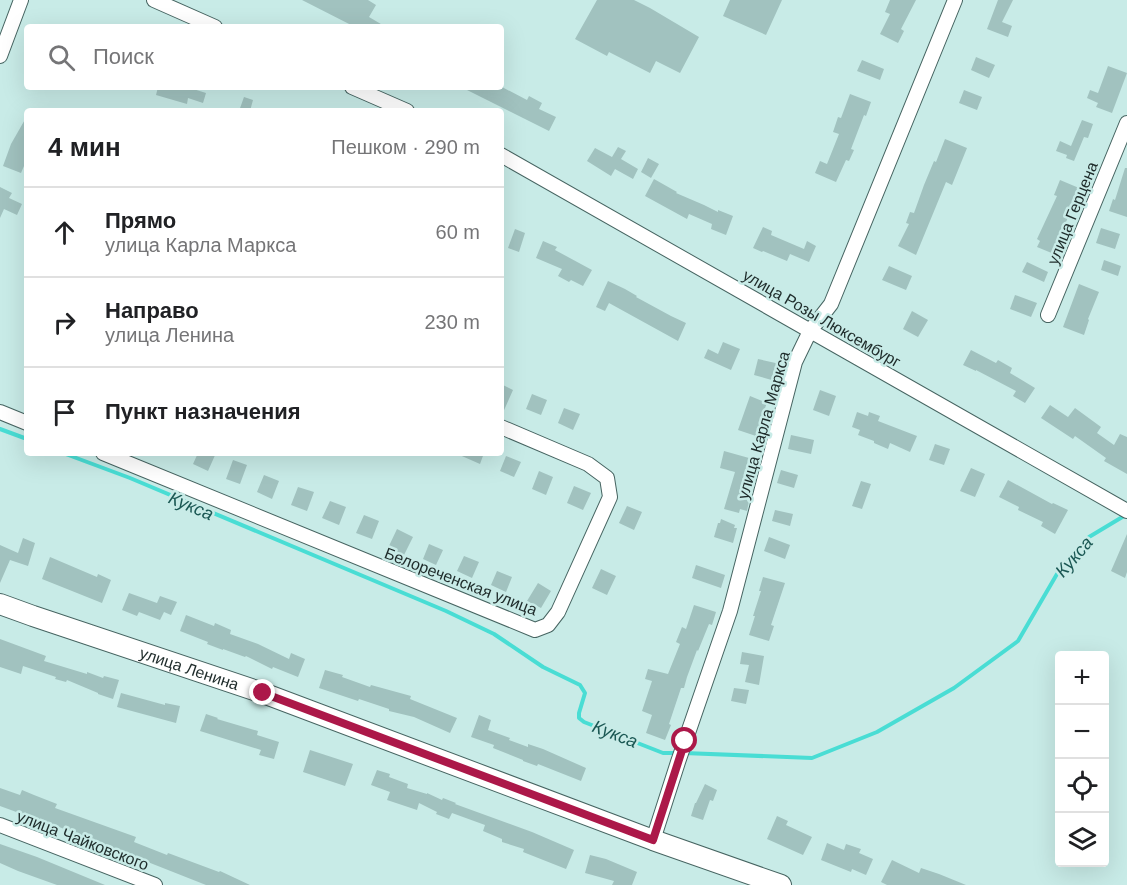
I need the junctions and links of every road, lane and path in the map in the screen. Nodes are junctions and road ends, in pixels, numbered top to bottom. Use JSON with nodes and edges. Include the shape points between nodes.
{"nodes":[{"id":1,"x":21,"y":0,"type":"edge"},
{"id":2,"x":154,"y":0,"type":"edge"},
{"id":3,"x":955,"y":0,"type":"edge"},
{"id":4,"x":208,"y":24,"type":"edge"},
{"id":5,"x":0,"y":56,"type":"edge"},
{"id":6,"x":359,"y":90,"type":"edge"},
{"id":7,"x":400,"y":108,"type":"edge"},
{"id":8,"x":1127,"y":123,"type":"edge"},
{"id":9,"x":504,"y":157,"type":"edge"},
{"id":10,"x":1048,"y":315,"type":"dead end"},
{"id":11,"x":810,"y":331,"type":"junction"},
{"id":12,"x":0,"y":412,"type":"edge"},
{"id":13,"x":24,"y":422,"type":"edge"},
{"id":14,"x":504,"y":428,"type":"edge"},
{"id":15,"x":110,"y":456,"type":"edge"},
{"id":16,"x":1127,"y":511,"type":"edge"},
{"id":17,"x":0,"y":604,"type":"edge"},
{"id":18,"x":0,"y":825,"type":"edge"},
{"id":19,"x":653,"y":840,"type":"junction"},
{"id":20,"x":155,"y":885,"type":"edge"},
{"id":21,"x":781,"y":885,"type":"edge"}],
"edges":[{"from":1,"to":5,"type":"street"},
{"from":2,"to":4,"type":"street"},
{"from":3,"to":11,"type":"street","name":"улица Карла Маркса","via":[[831,304]]},
{"from":6,"to":7,"type":"street"},
{"from":8,"to":10,"type":"street","name":"улица Герцена"},
{"from":9,"to":11,"type":"street","name":"улица Розы Люксембург"},
{"from":11,"to":16,"type":"street","name":"улица Розы Люксембург"},
{"from":11,"to":19,"type":"street","name":"улица Карла Маркса","via":[[795,363],[730,611]]},
{"from":12,"to":13,"type":"street"},
{"from":14,"to":15,"type":"street","name":"Белореченская улица","via":[[588,464],[606,478],[610,497],[558,612],[548,625],[535,630]]},
{"from":17,"to":19,"type":"street","name":"улица Ленина","via":[[263,693]]},
{"from":18,"to":20,"type":"street","name":"улица Чайковского"},
{"from":19,"to":21,"type":"street","name":"улица Ленина"}]}
